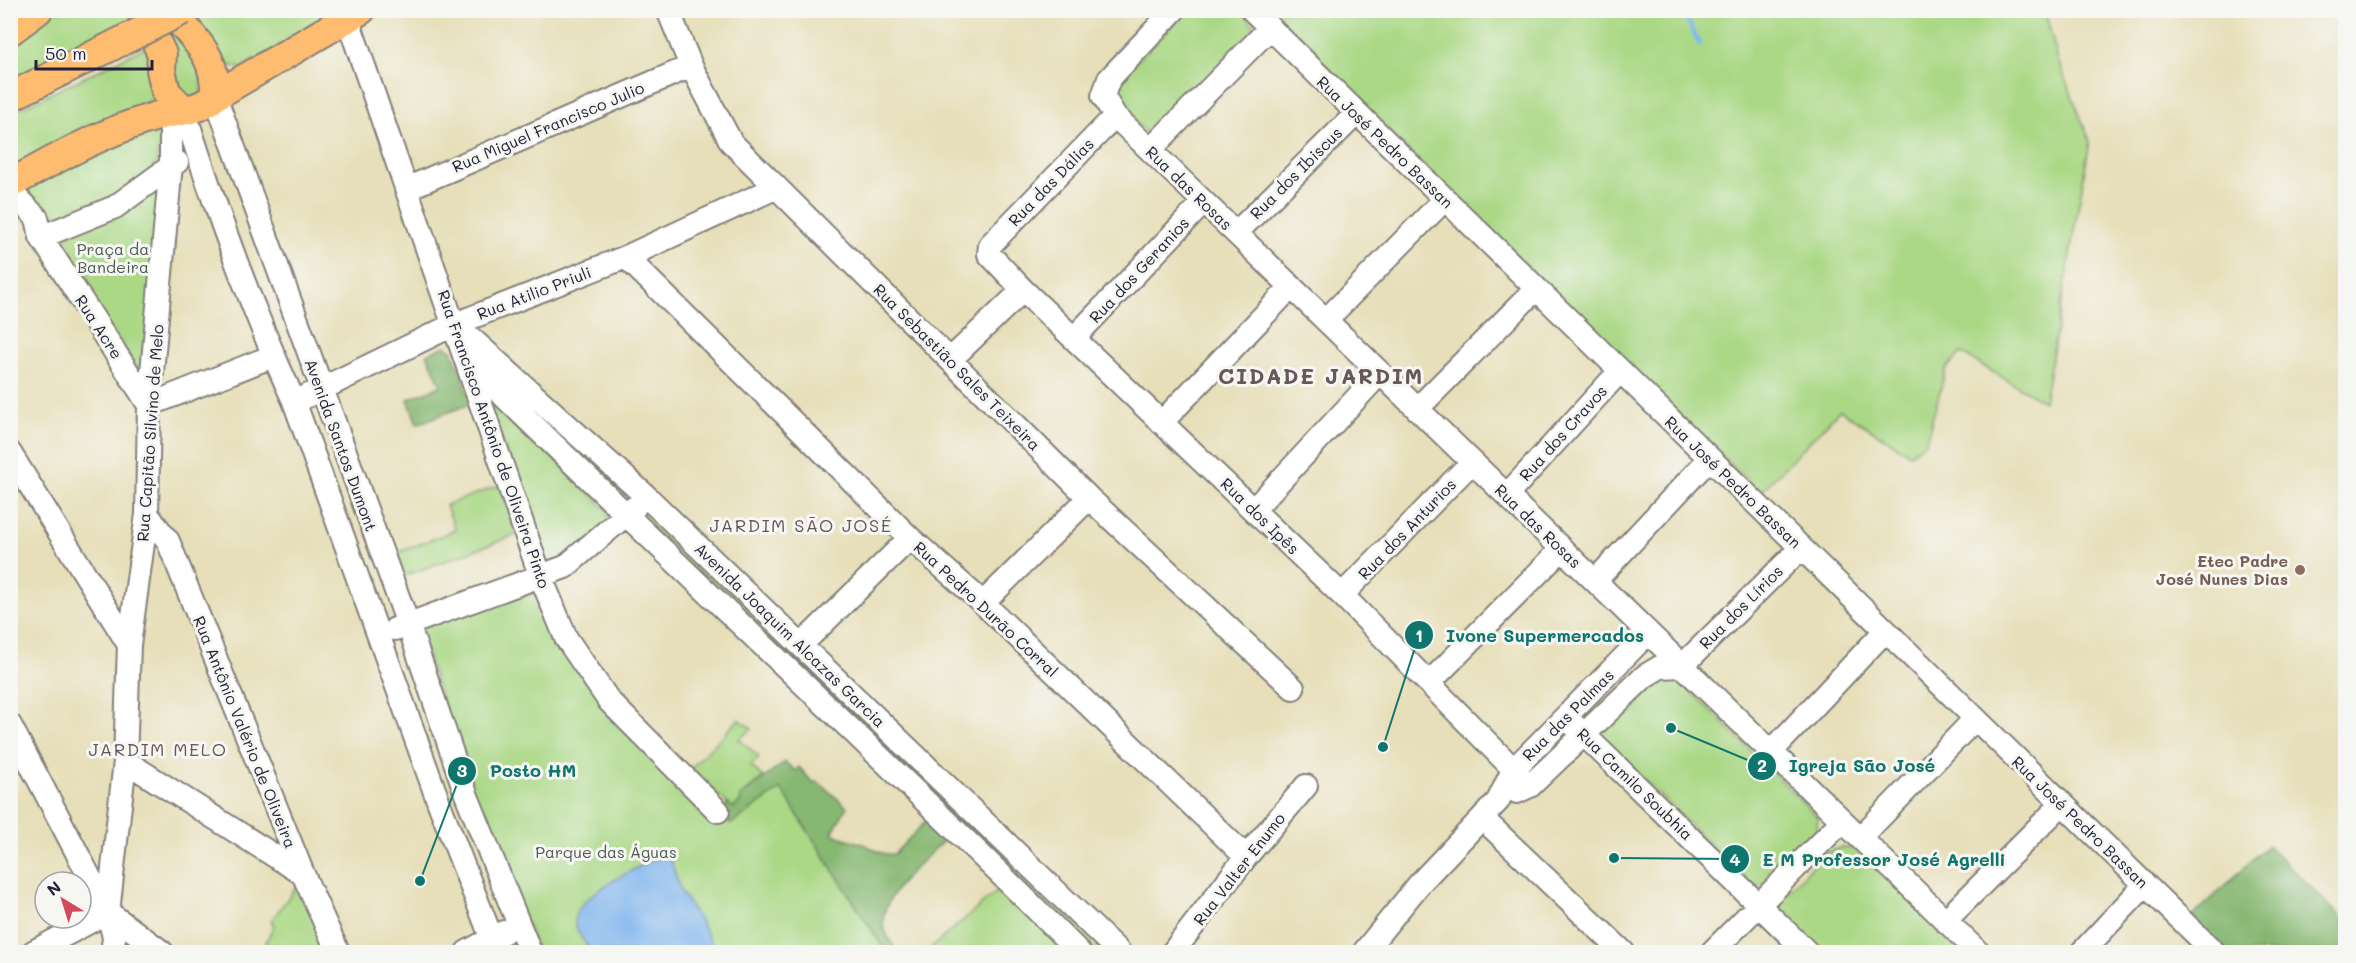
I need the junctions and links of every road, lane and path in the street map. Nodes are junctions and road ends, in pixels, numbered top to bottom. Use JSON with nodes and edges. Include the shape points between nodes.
{"nodes":[{"id":1,"x":38,"y":10,"type":"edge"},
{"id":2,"x":141,"y":10,"type":"edge"},
{"id":3,"x":171,"y":10,"type":"edge"},
{"id":4,"x":183,"y":10,"type":"edge"},
{"id":5,"x":668,"y":10,"type":"edge"},
{"id":6,"x":1174,"y":10,"type":"edge"},
{"id":7,"x":1252,"y":10,"type":"edge"},
{"id":8,"x":355,"y":15,"type":"edge"},
{"id":9,"x":1269,"y":29,"type":"junction"},
{"id":10,"x":10,"y":31,"type":"edge"},
{"id":11,"x":691,"y":66,"type":"junction"},
{"id":12,"x":215,"y":96,"type":"junction"},
{"id":13,"x":10,"y":98,"type":"edge"},
{"id":14,"x":174,"y":105,"type":"junction"},
{"id":15,"x":1356,"y":114,"type":"junction"},
{"id":16,"x":1115,"y":116,"type":"junction"},
{"id":17,"x":1150,"y":150,"type":"junction"},
{"id":18,"x":198,"y":157,"type":"junction"},
{"id":19,"x":171,"y":164,"type":"junction"},
{"id":20,"x":10,"y":184,"type":"edge"},
{"id":21,"x":775,"y":188,"type":"junction"},
{"id":22,"x":406,"y":189,"type":"junction"},
{"id":23,"x":10,"y":191,"type":"edge"},
{"id":24,"x":1444,"y":200,"type":"junction"},
{"id":25,"x":1204,"y":202,"type":"junction"},
{"id":26,"x":1236,"y":233,"type":"junction"},
{"id":27,"x":41,"y":237,"type":"junction"},
{"id":28,"x":987,"y":249,"type":"joint"},
{"id":29,"x":626,"y":257,"type":"junction"},
{"id":30,"x":1291,"y":286,"type":"junction"},
{"id":31,"x":1536,"y":289,"type":"junction"},
{"id":32,"x":1023,"y":290,"type":"junction"},
{"id":33,"x":1326,"y":320,"type":"junction"},
{"id":34,"x":455,"y":324,"type":"junction"},
{"id":35,"x":1074,"y":338,"type":"junction"},
{"id":36,"x":273,"y":356,"type":"junction"},
{"id":37,"x":464,"y":357,"type":"junction"},
{"id":38,"x":951,"y":360,"type":"junction"},
{"id":39,"x":1620,"y":371,"type":"junction"},
{"id":40,"x":1380,"y":373,"type":"junction"},
{"id":41,"x":321,"y":390,"type":"junction"},
{"id":42,"x":294,"y":401,"type":"junction"},
{"id":43,"x":149,"y":405,"type":"junction"},
{"id":44,"x":1417,"y":409,"type":"junction"},
{"id":45,"x":1162,"y":422,"type":"junction"},
{"id":46,"x":10,"y":453,"type":"edge"},
{"id":47,"x":1709,"y":459,"type":"junction"},
{"id":48,"x":1472,"y":462,"type":"junction"},
{"id":49,"x":1507,"y":495,"type":"junction"},
{"id":50,"x":647,"y":497,"type":"junction"},
{"id":51,"x":1089,"y":498,"type":"junction"},
{"id":52,"x":1254,"y":509,"type":"junction"},
{"id":53,"x":147,"y":514,"type":"junction"},
{"id":54,"x":624,"y":515,"type":"junction"},
{"id":55,"x":910,"y":538,"type":"junction"},
{"id":56,"x":1801,"y":548,"type":"junction"},
{"id":57,"x":1562,"y":549,"type":"junction"},
{"id":58,"x":540,"y":575,"type":"junction"},
{"id":59,"x":1595,"y":581,"type":"junction"},
{"id":60,"x":1342,"y":595,"type":"junction"},
{"id":61,"x":983,"y":603,"type":"junction"},
{"id":62,"x":408,"y":624,"type":"junction"},
{"id":63,"x":1885,"y":631,"type":"junction"},
{"id":64,"x":1648,"y":633,"type":"junction"},
{"id":65,"x":380,"y":634,"type":"junction"},
{"id":66,"x":802,"y":644,"type":"junction"},
{"id":67,"x":129,"y":645,"type":"junction"},
{"id":68,"x":1682,"y":666,"type":"junction"},
{"id":69,"x":1430,"y":682,"type":"junction"},
{"id":70,"x":1293,"y":688,"type":"dead end"},
{"id":71,"x":1567,"y":717,"type":"junction"},
{"id":72,"x":1975,"y":719,"type":"junction"},
{"id":73,"x":10,"y":725,"type":"edge"},
{"id":74,"x":1585,"y":735,"type":"junction"},
{"id":75,"x":1771,"y":752,"type":"junction"},
{"id":76,"x":125,"y":761,"type":"junction"},
{"id":77,"x":1513,"y":770,"type":"junction"},
{"id":78,"x":1306,"y":786,"type":"dead end"},
{"id":79,"x":1530,"y":786,"type":"junction"},
{"id":80,"x":466,"y":794,"type":"junction"},
{"id":81,"x":1498,"y":801,"type":"junction"},
{"id":82,"x":2062,"y":804,"type":"junction"},
{"id":83,"x":440,"y":806,"type":"junction"},
{"id":84,"x":718,"y":811,"type":"dead end"},
{"id":85,"x":1482,"y":818,"type":"junction"},
{"id":86,"x":1842,"y":821,"type":"junction"},
{"id":87,"x":1860,"y":838,"type":"junction"},
{"id":88,"x":1246,"y":857,"type":"junction"},
{"id":89,"x":1026,"y":866,"type":"junction"},
{"id":90,"x":303,"y":874,"type":"junction"},
{"id":91,"x":1009,"y":882,"type":"junction"},
{"id":92,"x":2145,"y":885,"type":"junction"},
{"id":93,"x":1760,"y":907,"type":"junction"},
{"id":94,"x":108,"y":912,"type":"junction"},
{"id":95,"x":1945,"y":921,"type":"junction"},
{"id":96,"x":519,"y":925,"type":"junction"},
{"id":97,"x":494,"y":946,"type":"edge"},
{"id":98,"x":33,"y":952,"type":"edge"},
{"id":99,"x":112,"y":952,"type":"edge"},
{"id":100,"x":162,"y":952,"type":"edge"},
{"id":101,"x":338,"y":952,"type":"edge"},
{"id":102,"x":467,"y":952,"type":"edge"},
{"id":103,"x":530,"y":952,"type":"edge"},
{"id":104,"x":1079,"y":952,"type":"edge"},
{"id":105,"x":1119,"y":952,"type":"edge"},
{"id":106,"x":1173,"y":952,"type":"edge"},
{"id":107,"x":1364,"y":952,"type":"edge"},
{"id":108,"x":1623,"y":952,"type":"edge"},
{"id":109,"x":1712,"y":952,"type":"edge"},
{"id":110,"x":1807,"y":952,"type":"edge"},
{"id":111,"x":1978,"y":952,"type":"edge"},
{"id":112,"x":2082,"y":952,"type":"edge"},
{"id":113,"x":2214,"y":952,"type":"edge"}],
"edges":[{"from":1,"to":10,"type":"main road"},
{"from":2,"to":14,"type":"main road","via":[[162,54],[161,70]]},
{"from":3,"to":12,"type":"main road","via":[[195,38],[216,74]]},
{"from":4,"to":13,"type":"main road","bridge":true},
{"from":5,"to":11,"type":"street","name":"Rua Sebastião Sales Teixeira"},
{"from":6,"to":16,"type":"street","name":"Rua das Rosas","via":[[1109,79],[1103,96]]},
{"from":7,"to":9,"type":"street","name":"Rua José Pedro Bassan"},
{"from":8,"to":12,"type":"main road"},
{"from":8,"to":22,"type":"street","name":"Rua Francisco Antônio de Oliveira Pinto"},
{"from":9,"to":15,"type":"street","name":"Rua José Pedro Bassan"},
{"from":9,"to":17,"type":"street"},
{"from":11,"to":21,"type":"street","name":"Rua Sebastião Sales Teixeira","via":[[732,142]]},
{"from":11,"to":22,"type":"street","name":"Rua Miguel Francisco Julio"},
{"from":12,"to":14,"type":"main road","via":[[193,110]]},
{"from":12,"to":41,"type":"street","name":"Avenida Santos Dumont"},
{"from":14,"to":18,"type":"street","name":"Avenida Santos Dumont"},
{"from":14,"to":19,"type":"street","name":"Rua Capitão Silvino de Melo"},
{"from":14,"to":20,"type":"main road","via":[[88,141]]},
{"from":15,"to":24,"type":"street","name":"Rua José Pedro Bassan"},
{"from":15,"to":26,"type":"street","name":"Rua dos Ibiscus"},
{"from":16,"to":17,"type":"street","name":"Rua das Rosas"},
{"from":16,"to":28,"type":"street","name":"Rua das Dálias"},
{"from":17,"to":25,"type":"street","name":"Rua das Rosas"},
{"from":18,"to":19,"type":"street"},
{"from":18,"to":36,"type":"street","name":"Avenida Santos Dumont"},
{"from":19,"to":27,"type":"street","via":[[115,207]]},
{"from":19,"to":43,"type":"street","name":"Rua Capitão Silvino de Melo"},
{"from":21,"to":29,"type":"street","name":"Rua Atilio Priuli"},
{"from":21,"to":38,"type":"street","name":"Rua Sebastião Sales Teixeira"},
{"from":22,"to":34,"type":"street","name":"Rua Francisco Antônio de Oliveira Pinto"},
{"from":23,"to":27,"type":"street","name":"Rua Acre","via":[[37,218]]},
{"from":24,"to":31,"type":"street","name":"Rua José Pedro Bassan"},
{"from":24,"to":33,"type":"street"},
{"from":25,"to":26,"type":"street","name":"Rua das Rosas"},
{"from":25,"to":35,"type":"street","name":"Rua dos Geranios"},
{"from":26,"to":30,"type":"street","name":"Rua das Rosas"},
{"from":27,"to":43,"type":"street","name":"Rua Acre"},
{"from":28,"to":32,"type":"street","name":"Rua dos Ipês"},
{"from":29,"to":34,"type":"street","name":"Rua Atilio Priuli"},
{"from":29,"to":55,"type":"street","name":"Rua Pedro Durão Corral"},
{"from":30,"to":33,"type":"street","name":"Rua das Rosas"},
{"from":30,"to":45,"type":"street"},
{"from":31,"to":39,"type":"street","name":"Rua José Pedro Bassan"},
{"from":31,"to":44,"type":"street"},
{"from":32,"to":35,"type":"street","name":"Rua dos Ipês"},
{"from":32,"to":38,"type":"street"},
{"from":33,"to":40,"type":"street","name":"Rua das Rosas"},
{"from":34,"to":37,"type":"street","name":"Rua Francisco Antônio de Oliveira Pinto"},
{"from":34,"to":41,"type":"street","name":"Rua Atilio Priuli"},
{"from":34,"to":50,"type":"street","name":"Avenida Joaquim Alcazas Garcia"},
{"from":35,"to":45,"type":"street","name":"Rua dos Ipês"},
{"from":36,"to":42,"type":"street","name":"Avenida Santos Dumont"},
{"from":36,"to":43,"type":"street"},
{"from":37,"to":54,"type":"street","name":"Avenida Joaquim Alcazas Garcia"},
{"from":37,"to":58,"type":"street","name":"Rua Francisco Antônio de Oliveira Pinto"},
{"from":38,"to":51,"type":"street","name":"Rua Sebastião Sales Teixeira"},
{"from":39,"to":47,"type":"street","name":"Rua José Pedro Bassan"},
{"from":39,"to":49,"type":"street","name":"Rua dos Cravos"},
{"from":40,"to":44,"type":"street","name":"Rua das Rosas"},
{"from":40,"to":52,"type":"street"},
{"from":41,"to":42,"type":"street","name":"Rua Atilio Priuli"},
{"from":41,"to":62,"type":"street","name":"Avenida Santos Dumont"},
{"from":42,"to":65,"type":"street","name":"Avenida Santos Dumont"},
{"from":43,"to":53,"type":"street","name":"Rua Capitão Silvino de Melo"},
{"from":44,"to":48,"type":"street","name":"Rua das Rosas"},
{"from":45,"to":52,"type":"street","name":"Rua dos Ipês"},
{"from":46,"to":67,"type":"street"},
{"from":47,"to":56,"type":"street","name":"Rua José Pedro Bassan"},
{"from":47,"to":59,"type":"street"},
{"from":48,"to":49,"type":"street","name":"Rua das Rosas"},
{"from":48,"to":60,"type":"street","name":"Rua dos Anturios"},
{"from":49,"to":57,"type":"street","name":"Rua das Rosas"},
{"from":50,"to":54,"type":"street"},
{"from":50,"to":66,"type":"street","name":"Avenida Joaquim Alcazas Garcia"},
{"from":51,"to":61,"type":"street"},
{"from":51,"to":70,"type":"street","name":"Rua Sebastião Sales Teixeira"},
{"from":52,"to":60,"type":"street","name":"Rua dos Ipês"},
{"from":53,"to":67,"type":"street","name":"Rua Capitão Silvino de Melo"},
{"from":53,"to":90,"type":"street","name":"Rua Antônio Valério de Oliveira","via":[[168,541]]},
{"from":54,"to":58,"type":"street","via":[[565,567]]},
{"from":54,"to":91,"type":"street","name":"Avenida Joaquim Alcazas Garcia"},
{"from":55,"to":61,"type":"street","name":"Rua Pedro Durão Corral"},
{"from":55,"to":66,"type":"street"},
{"from":56,"to":63,"type":"street","name":"Rua José Pedro Bassan"},
{"from":56,"to":68,"type":"street","name":"Rua dos Lírios"},
{"from":57,"to":59,"type":"street","name":"Rua das Rosas"},
{"from":57,"to":69,"type":"street"},
{"from":58,"to":62,"type":"street"},
{"from":58,"to":84,"type":"street","name":"Rua Francisco Antônio de Oliveira Pinto","via":[[566,638],[609,701]]},
{"from":59,"to":64,"type":"street","name":"Rua das Rosas"},
{"from":60,"to":69,"type":"street","name":"Rua dos Ipês"},
{"from":61,"to":88,"type":"street","name":"Rua Pedro Durão Corral"},
{"from":62,"to":65,"type":"street"},
{"from":62,"to":80,"type":"street","name":"Avenida Santos Dumont"},
{"from":63,"to":72,"type":"street","name":"Rua José Pedro Bassan"},
{"from":63,"to":75,"type":"street"},
{"from":64,"to":68,"type":"street","name":"Rua das Rosas"},
{"from":64,"to":71,"type":"street","name":"Rua das Palmas"},
{"from":65,"to":83,"type":"street","name":"Avenida Santos Dumont"},
{"from":66,"to":89,"type":"street","name":"Avenida Joaquim Alcazas Garcia"},
{"from":67,"to":76,"type":"street","name":"Rua Capitão Silvino de Melo"},
{"from":68,"to":74,"type":"street","name":"Rua das Palmas","via":[[1660,667],[1645,676]]},
{"from":68,"to":75,"type":"street","name":"Rua das Rosas"},
{"from":69,"to":77,"type":"street","name":"Rua dos Ipês"},
{"from":71,"to":74,"type":"street","name":"Rua Camilo Soubhia"},
{"from":71,"to":77,"type":"street","name":"Rua das Palmas"},
{"from":72,"to":82,"type":"street","name":"Rua José Pedro Bassan"},
{"from":72,"to":87,"type":"street"},
{"from":73,"to":94,"type":"street"},
{"from":74,"to":79,"type":"street","name":"Rua das Palmas"},
{"from":74,"to":93,"type":"street","name":"Rua Camilo Soubhia"},
{"from":75,"to":86,"type":"street","name":"Rua das Rosas"},
{"from":76,"to":90,"type":"street"},
{"from":76,"to":94,"type":"street","name":"Rua Capitão Silvino de Melo"},
{"from":77,"to":79,"type":"street","name":"Rua dos Ipês"},
{"from":77,"to":81,"type":"street","name":"Rua das Palmas"},
{"from":78,"to":88,"type":"street","name":"Rua Valter Enumo"},
{"from":79,"to":81,"type":"street","name":"Rua das Palmas"},
{"from":80,"to":83,"type":"street"},
{"from":80,"to":96,"type":"street","name":"Avenida Santos Dumont"},
{"from":81,"to":85,"type":"street"},
{"from":82,"to":92,"type":"street","name":"Rua José Pedro Bassan"},
{"from":82,"to":95,"type":"street"},
{"from":83,"to":97,"type":"street","name":"Avenida Santos Dumont"},
{"from":85,"to":107,"type":"street","via":[[1421,882]]},
{"from":85,"to":108,"type":"street"},
{"from":86,"to":87,"type":"street","name":"Rua das Rosas"},
{"from":86,"to":93,"type":"street"},
{"from":87,"to":95,"type":"street","name":"Rua das Rosas"},
{"from":88,"to":106,"type":"street","name":"Rua Valter Enumo"},
{"from":89,"to":91,"type":"street"},
{"from":89,"to":105,"type":"street","name":"Avenida Joaquim Alcazas Garcia"},
{"from":90,"to":101,"type":"street","name":"Rua Antônio Valério de Oliveira"},
{"from":91,"to":104,"type":"street","name":"Avenida Joaquim Alcazas Garcia"},
{"from":92,"to":112,"type":"street"},
{"from":92,"to":113,"type":"street","name":"Rua José Pedro Bassan"},
{"from":93,"to":109,"type":"street"},
{"from":93,"to":110,"type":"street","name":"Rua Camilo Soubhia"},
{"from":94,"to":98,"type":"street"},
{"from":94,"to":99,"type":"street","name":"Rua Capitão Silvino de Melo","via":[[114,938]]},
{"from":94,"to":100,"type":"street"},
{"from":95,"to":111,"type":"street","name":"Rua das Rosas"},
{"from":96,"to":97,"type":"street"},
{"from":96,"to":103,"type":"street","name":"Avenida Santos Dumont"},
{"from":97,"to":102,"type":"street"}]}
